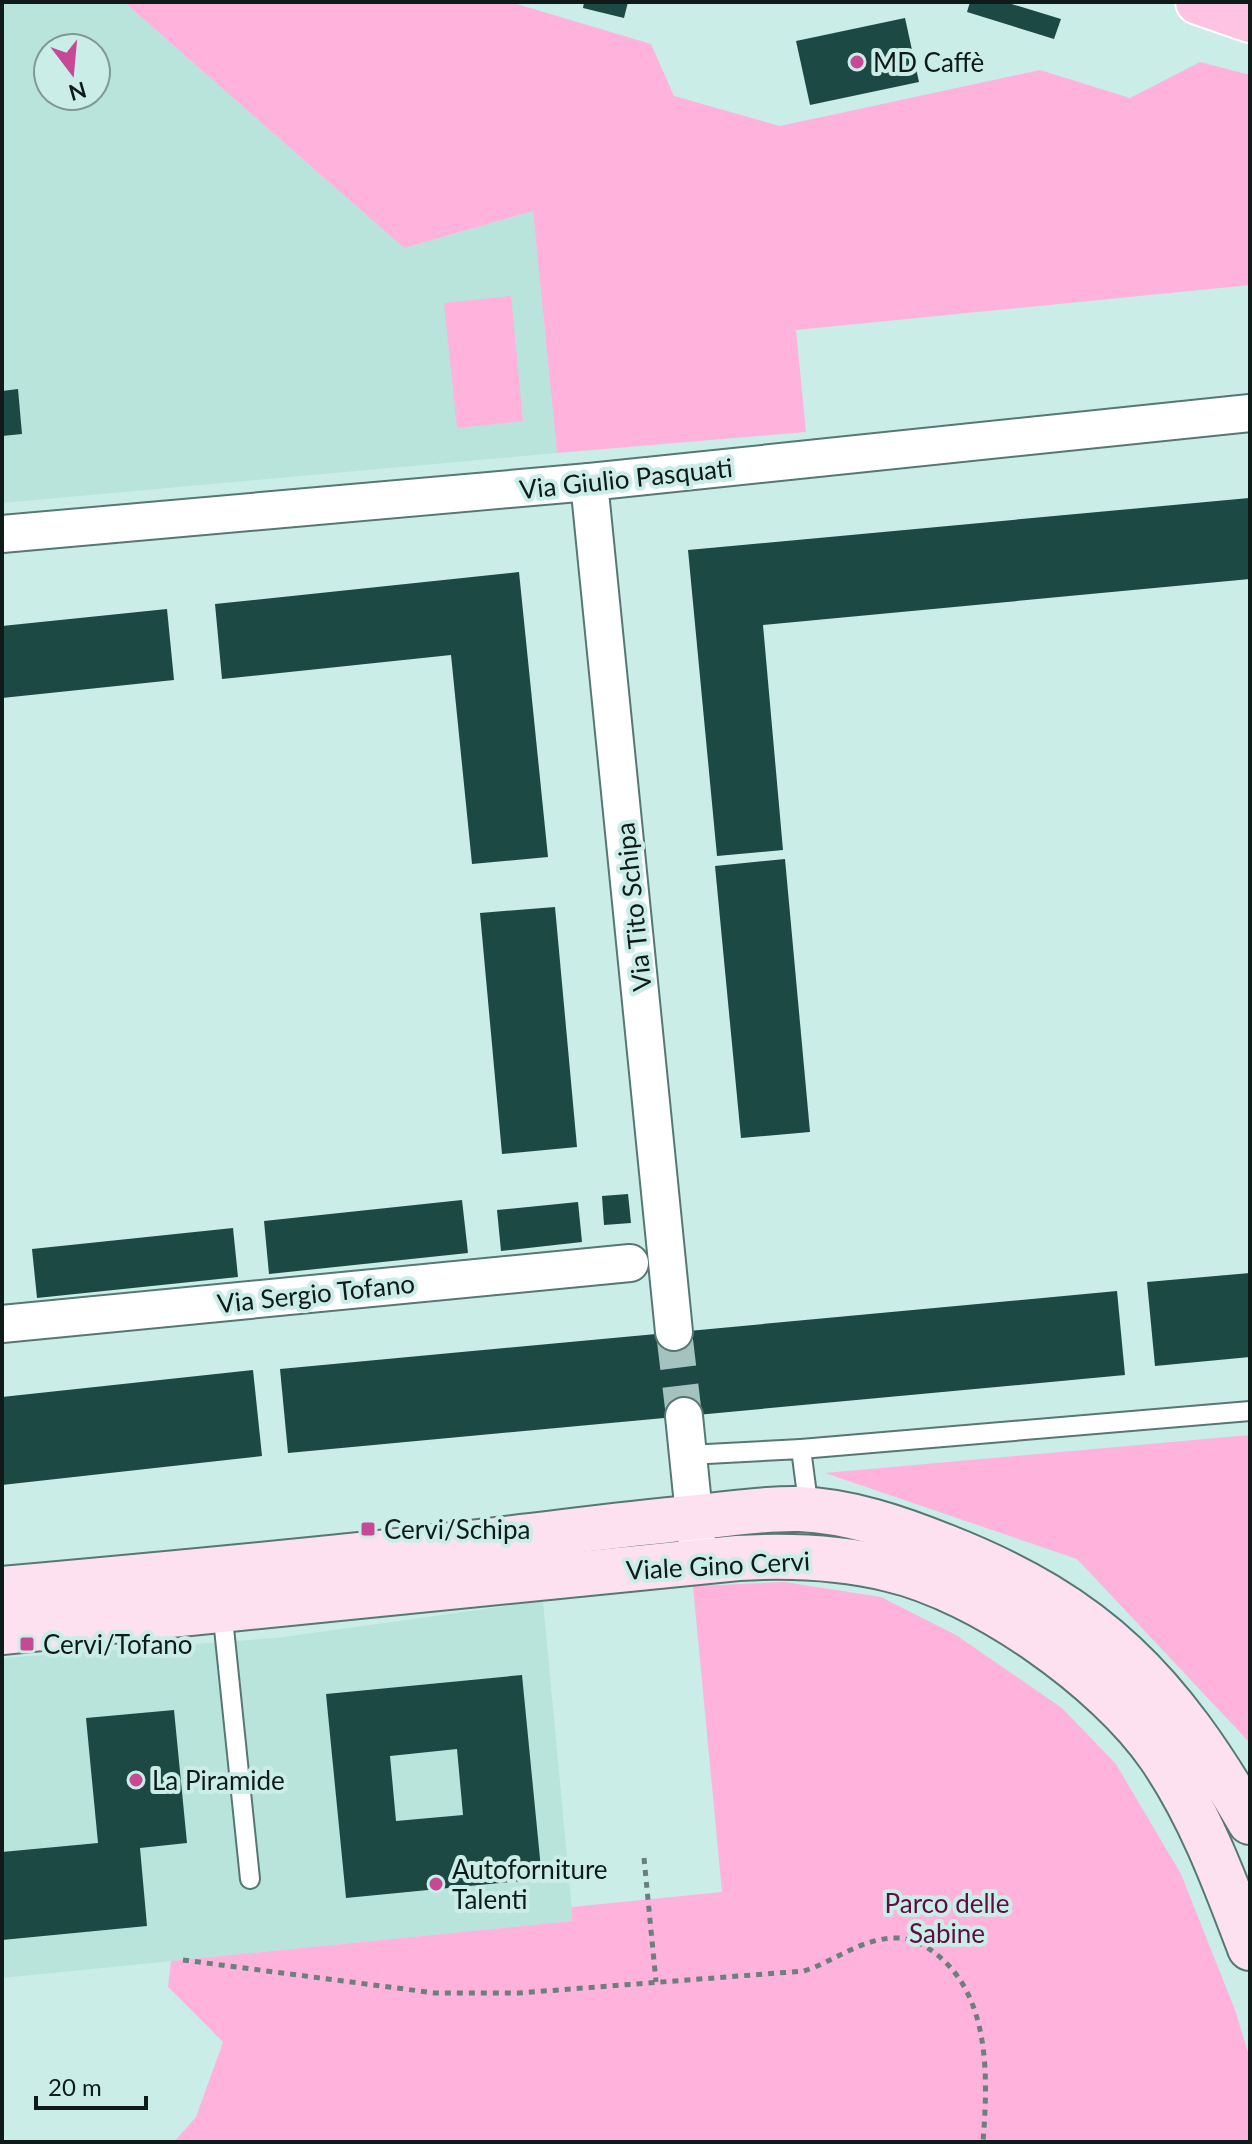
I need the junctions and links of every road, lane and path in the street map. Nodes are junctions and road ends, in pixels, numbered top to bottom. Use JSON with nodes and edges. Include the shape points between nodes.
{"nodes":[{"id":1,"x":1198,"y":2,"type":"edge"},
{"id":2,"x":1250,"y":20,"type":"edge"},
{"id":3,"x":1250,"y":413,"type":"edge"},
{"id":4,"x":589,"y":482,"type":"junction"},
{"id":5,"x":2,"y":534,"type":"edge"},
{"id":6,"x":630,"y":1263,"type":"dead end"},
{"id":7,"x":2,"y":1324,"type":"edge"},
{"id":8,"x":674,"y":1332,"type":"tunnel mouth"},
{"id":9,"x":1250,"y":1411,"type":"edge"},
{"id":10,"x":684,"y":1416,"type":"tunnel mouth"},
{"id":11,"x":801,"y":1449,"type":"junction"},
{"id":12,"x":688,"y":1455,"type":"junction"},
{"id":13,"x":809,"y":1510,"type":"junction"},
{"id":14,"x":694,"y":1518,"type":"junction"},
{"id":15,"x":699,"y":1562,"type":"junction"},
{"id":16,"x":2,"y":1589,"type":"edge"},
{"id":17,"x":222,"y":1609,"type":"junction"},
{"id":18,"x":2,"y":1632,"type":"edge"},
{"id":19,"x":1250,"y":1822,"type":"edge"},
{"id":20,"x":644,"y":1858,"type":"dead end"},
{"id":21,"x":250,"y":1879,"type":"dead end"},
{"id":22,"x":1250,"y":1948,"type":"edge"},
{"id":23,"x":183,"y":1960,"type":"dead end"},
{"id":24,"x":656,"y":1982,"type":"junction"},
{"id":25,"x":983,"y":2142,"type":"edge"}],
"edges":[{"from":1,"to":2,"type":"main road"},
{"from":3,"to":4,"type":"street","name":"Via Giulio Pasquati"},
{"from":4,"to":5,"type":"street","name":"Via Giulio Pasquati"},
{"from":4,"to":8,"type":"street","name":"Via Tito Schipa"},
{"from":6,"to":7,"type":"street","name":"Via Sergio Tofano"},
{"from":9,"to":11,"type":"lane"},
{"from":10,"to":12,"type":"street"},
{"from":11,"to":12,"type":"lane"},
{"from":11,"to":13,"type":"lane"},
{"from":12,"to":14,"type":"street"},
{"from":13,"to":14,"type":"street","name":"Viale Gino Cervi"},
{"from":13,"to":19,"type":"street","name":"Viale Gino Cervi","via":[[893,1528],[973,1558],[1028,1584],[1099,1629],[1171,1701]]},
{"from":14,"to":15,"type":"street"},
{"from":14,"to":16,"type":"street","name":"Viale Gino Cervi"},
{"from":15,"to":17,"type":"street","name":"Viale Gino Cervi"},
{"from":15,"to":22,"type":"street","name":"Viale Gino Cervi","via":[[795,1556],[890,1569],[940,1586],[1033,1638],[1099,1689],[1159,1755],[1195,1816]]},
{"from":17,"to":18,"type":"street","name":"Viale Gino Cervi"},
{"from":17,"to":21,"type":"lane"},
{"from":20,"to":24,"type":"path"},
{"from":23,"to":24,"type":"path","via":[[435,1993],[519,1993]]},
{"from":24,"to":25,"type":"path","via":[[804,1971],[866,1942],[897,1938],[921,1943],[948,1963],[968,1989],[987,2074]]}]}
